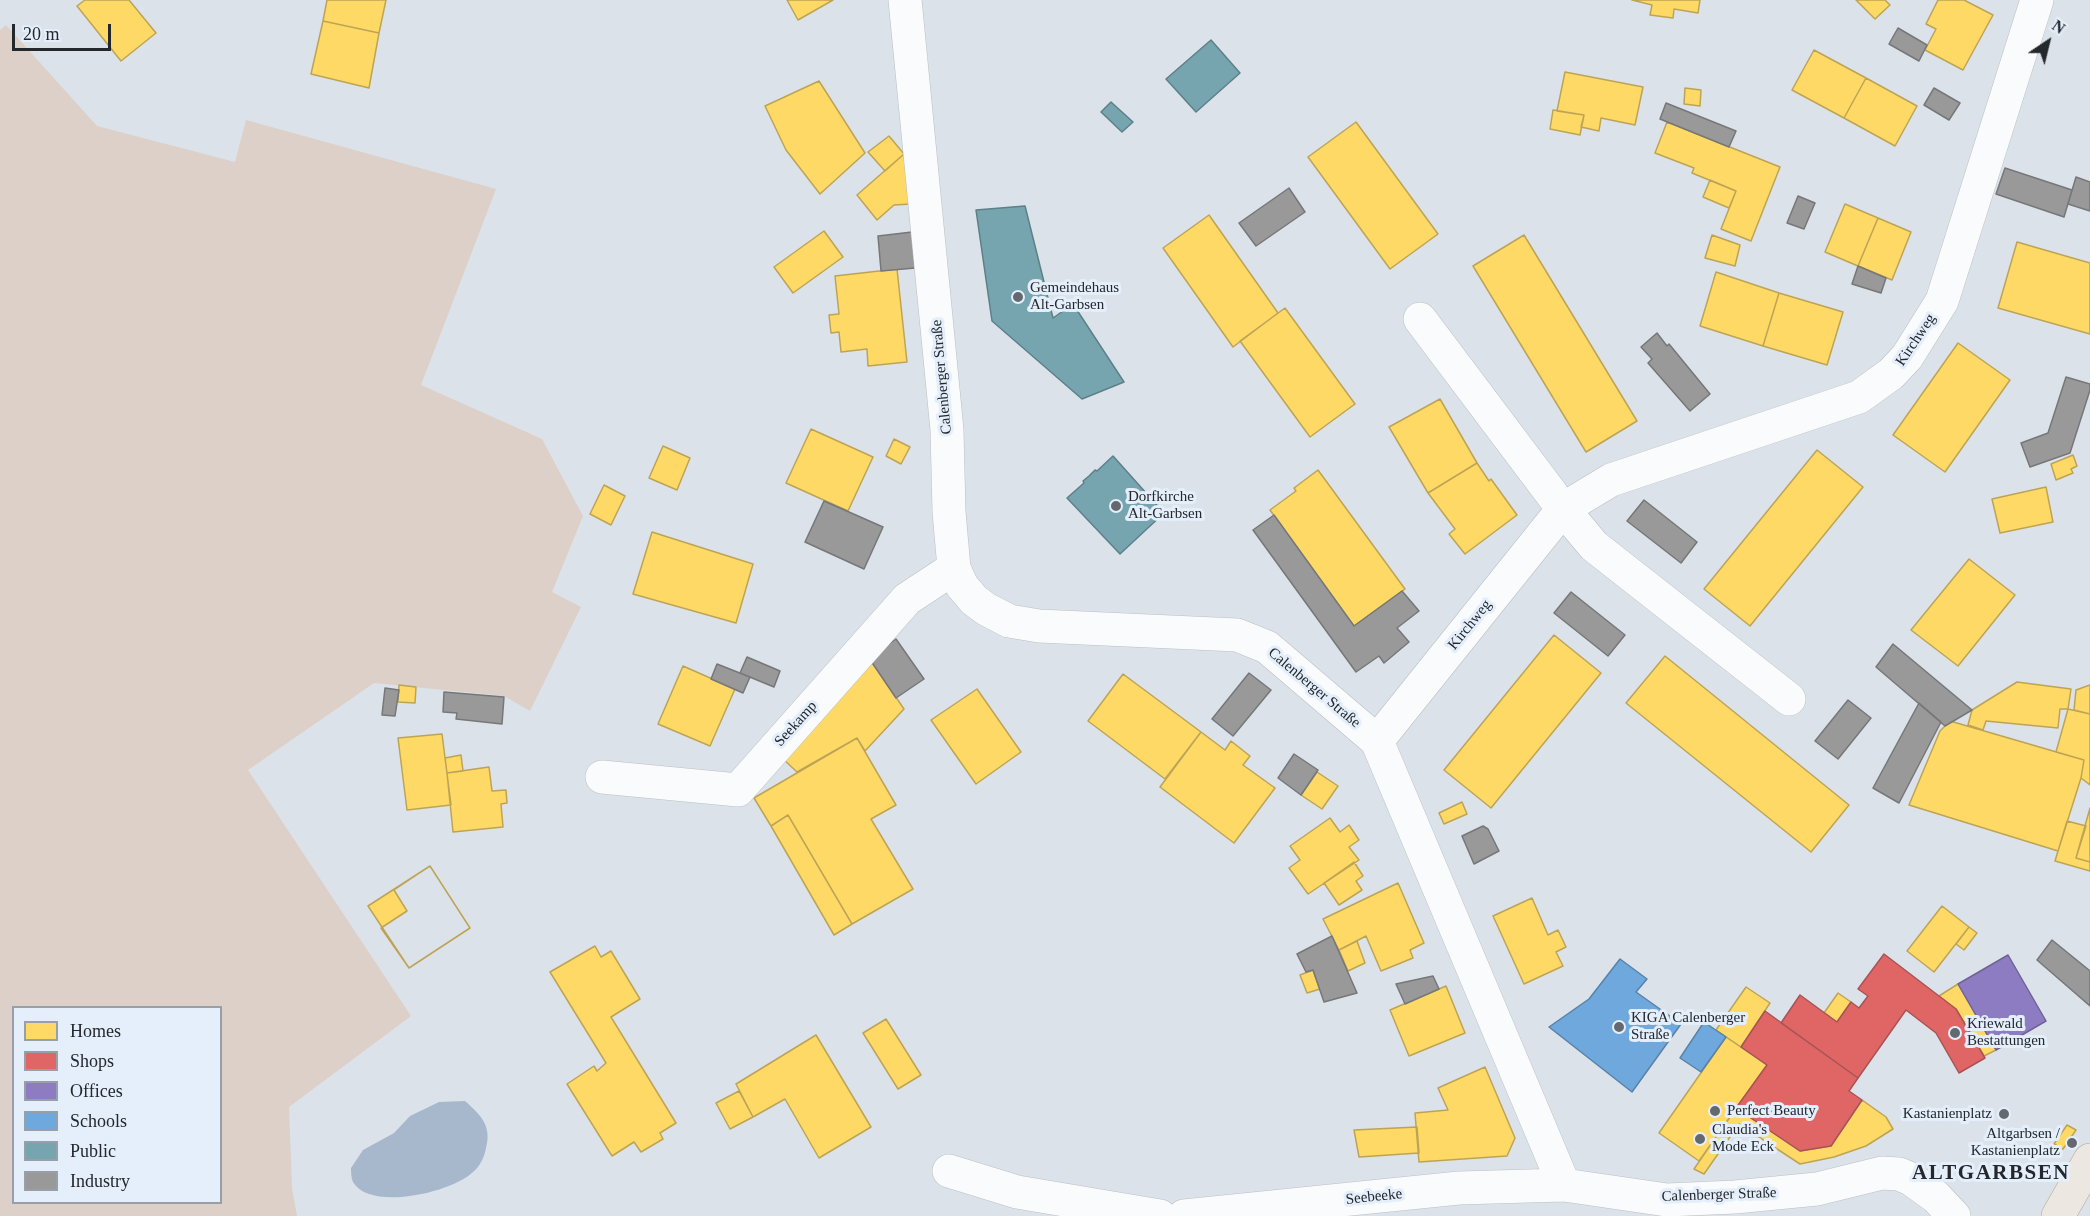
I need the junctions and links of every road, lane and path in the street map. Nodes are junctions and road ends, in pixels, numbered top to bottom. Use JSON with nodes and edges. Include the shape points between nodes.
{"nodes":[{"id":1,"x":905,"y":0,"type":"edge"},
{"id":2,"x":2037,"y":0,"type":"edge"},
{"id":3,"x":1420,"y":319,"type":"dead end"},
{"id":4,"x":1563,"y":509,"type":"junction"},
{"id":5,"x":954,"y":568,"type":"junction"},
{"id":6,"x":1789,"y":699,"type":"dead end"},
{"id":7,"x":1377,"y":741,"type":"junction"},
{"id":8,"x":602,"y":777,"type":"dead end"},
{"id":9,"x":2090,"y":1160,"type":"edge"},
{"id":10,"x":949,"y":1171,"type":"dead end"},
{"id":11,"x":1564,"y":1185,"type":"junction"},
{"id":12,"x":1160,"y":1216,"type":"edge"},
{"id":13,"x":1184,"y":1216,"type":"edge"},
{"id":14,"x":1954,"y":1216,"type":"edge"},
{"id":15,"x":2058,"y":1216,"type":"edge"}],
"edges":[{"from":1,"to":5,"type":"street","name":"Calenberger Straße","via":[[948,430]]},
{"from":2,"to":4,"type":"street","name":"Kirchweg","via":[[1942,301],[1907,357],[1859,397],[1611,480]]},
{"from":3,"to":4,"type":"street"},
{"from":4,"to":6,"type":"street","via":[[1594,546]]},
{"from":4,"to":7,"type":"street","name":"Kirchweg"},
{"from":5,"to":7,"type":"street","name":"Calenberger Straße","via":[[974,600],[1010,621],[1039,626],[1237,635],[1254,641],[1274,653]]},
{"from":5,"to":8,"type":"street","name":"Seekamp","via":[[907,599],[738,790]]},
{"from":7,"to":11,"type":"street","name":"Calenberger Straße"},
{"from":9,"to":15,"type":"main road"},
{"from":10,"to":12,"type":"street","via":[[1017,1192]]},
{"from":11,"to":13,"type":"street","name":"Seebeeke","via":[[1459,1188]]},
{"from":11,"to":14,"type":"street","name":"Calenberger Straße","via":[[1667,1200],[1817,1189],[1882,1173],[1899,1174],[1936,1197]]}]}
